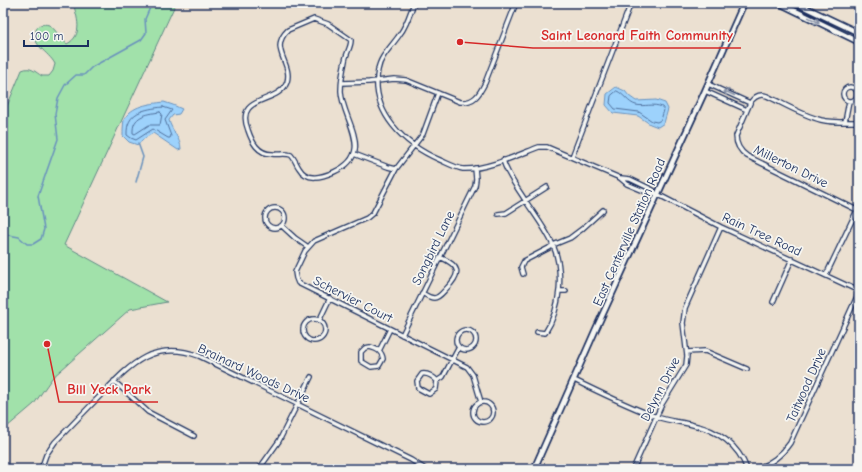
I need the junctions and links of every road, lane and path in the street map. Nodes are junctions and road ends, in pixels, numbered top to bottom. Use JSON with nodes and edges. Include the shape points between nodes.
{"nodes":[{"id":1,"x":414,"y":3,"type":"edge"},
{"id":2,"x":516,"y":3,"type":"edge"},
{"id":3,"x":631,"y":3,"type":"edge"},
{"id":4,"x":744,"y":3,"type":"edge"},
{"id":5,"x":779,"y":3,"type":"edge"},
{"id":6,"x":796,"y":3,"type":"edge"},
{"id":7,"x":859,"y":33,"type":"edge"},
{"id":8,"x":859,"y":42,"type":"edge"},
{"id":9,"x":377,"y":81,"type":"junction"},
{"id":10,"x":342,"y":84,"type":"junction"},
{"id":11,"x":708,"y":84,"type":"junction"},
{"id":12,"x":705,"y":91,"type":"junction"},
{"id":13,"x":438,"y":93,"type":"junction"},
{"id":14,"x":849,"y":101,"type":"junction"},
{"id":15,"x":750,"y":103,"type":"junction"},
{"id":16,"x":746,"y":110,"type":"junction"},
{"id":17,"x":845,"y":122,"type":"junction"},
{"id":18,"x":859,"y":122,"type":"edge"},
{"id":19,"x":413,"y":145,"type":"junction"},
{"id":20,"x":354,"y":154,"type":"junction"},
{"id":21,"x":572,"y":157,"type":"junction"},
{"id":22,"x":503,"y":160,"type":"junction"},
{"id":23,"x":475,"y":168,"type":"junction"},
{"id":24,"x":396,"y":169,"type":"junction"},
{"id":25,"x":547,"y":186,"type":"dead end"},
{"id":26,"x":656,"y":194,"type":"junction"},
{"id":27,"x":525,"y":200,"type":"junction"},
{"id":28,"x":603,"y":210,"type":"dead end"},
{"id":29,"x":858,"y":210,"type":"edge"},
{"id":30,"x":498,"y":214,"type":"dead end"},
{"id":31,"x":282,"y":226,"type":"junction"},
{"id":32,"x":721,"y":227,"type":"junction"},
{"id":33,"x":553,"y":245,"type":"junction"},
{"id":34,"x":308,"y":247,"type":"junction"},
{"id":35,"x":440,"y":257,"type":"junction"},
{"id":36,"x":792,"y":259,"type":"junction"},
{"id":37,"x":523,"y":274,"type":"dead end"},
{"id":38,"x":826,"y":275,"type":"junction"},
{"id":39,"x":560,"y":291,"type":"junction"},
{"id":40,"x":566,"y":291,"type":"dead end"},
{"id":41,"x":859,"y":292,"type":"edge"},
{"id":42,"x":422,"y":293,"type":"junction"},
{"id":43,"x":330,"y":298,"type":"junction"},
{"id":44,"x":773,"y":302,"type":"dead end"},
{"id":45,"x":319,"y":321,"type":"junction"},
{"id":46,"x":390,"y":330,"type":"junction"},
{"id":47,"x":537,"y":332,"type":"dead end"},
{"id":48,"x":402,"y":335,"type":"junction"},
{"id":49,"x":459,"y":347,"type":"junction"},
{"id":50,"x":379,"y":350,"type":"junction"},
{"id":51,"x":687,"y":352,"type":"junction"},
{"id":52,"x":452,"y":360,"type":"junction"},
{"id":53,"x":747,"y":369,"type":"dead end"},
{"id":54,"x":311,"y":377,"type":"dead end"},
{"id":55,"x":574,"y":380,"type":"junction"},
{"id":56,"x":114,"y":381,"type":"junction"},
{"id":57,"x":437,"y":381,"type":"junction"},
{"id":58,"x":481,"y":402,"type":"junction"},
{"id":59,"x":298,"y":404,"type":"junction"},
{"id":60,"x":656,"y":416,"type":"junction"},
{"id":61,"x":194,"y":436,"type":"dead end"},
{"id":62,"x":40,"y":469,"type":"edge"},
{"id":63,"x":259,"y":469,"type":"edge"},
{"id":64,"x":425,"y":469,"type":"edge"},
{"id":65,"x":534,"y":469,"type":"edge"},
{"id":66,"x":632,"y":469,"type":"edge"},
{"id":67,"x":747,"y":469,"type":"edge"},
{"id":68,"x":754,"y":469,"type":"edge"}],
"edges":[{"from":1,"to":9,"type":"street","name":"Rain Tree Road","via":[[403,29],[381,60]]},
{"from":2,"to":13,"type":"street","via":[[477,97],[460,102]]},
{"from":3,"to":21,"type":"street"},
{"from":4,"to":11,"type":"street","name":"East Centerville Station Road"},
{"from":5,"to":8,"type":"street","one_way":true},
{"from":6,"to":7,"type":"street"},
{"from":9,"to":10,"type":"street"},
{"from":9,"to":13,"type":"street","via":[[406,80]]},
{"from":9,"to":19,"type":"street","name":"Rain Tree Road","via":[[381,104],[389,122]]},
{"from":10,"to":20,"type":"street","via":[[342,95],[356,139]]},
{"from":10,"to":20,"type":"street","via":[[345,59],[351,40],[319,20],[314,19],[299,25],[288,30],[280,41],[287,72],[286,83],[278,93],[252,105],[246,115],[246,124],[252,140],[262,152],[291,155],[301,172],[308,176],[316,177],[334,172],[344,166]]},
{"from":11,"to":12,"type":"street","name":"East Centerville Station Road"},
{"from":15,"to":11,"type":"street","one_way":true},
{"from":12,"to":16,"type":"street"},
{"from":12,"to":26,"type":"street","name":"East Centerville Station Road"},
{"from":13,"to":19,"type":"street","name":"Schervier Court","via":[[423,134]]},
{"from":14,"to":14,"type":"street","via":[[856,99],[858,95],[851,87],[843,92],[845,99]]},
{"from":14,"to":17,"type":"street"},
{"from":15,"to":16,"type":"street","name":"Millerton Drive"},
{"from":15,"to":17,"type":"street","via":[[756,96],[763,94],[810,116],[826,121]]},
{"from":16,"to":29,"type":"street","name":"Millerton Drive","via":[[736,136],[741,152]]},
{"from":17,"to":18,"type":"street"},
{"from":19,"to":23,"type":"street","name":"Rain Tree Road","via":[[429,156],[462,169]]},
{"from":19,"to":24,"type":"street","name":"Schervier Court"},
{"from":20,"to":24,"type":"street"},
{"from":21,"to":22,"type":"street","name":"Rain Tree Road","via":[[552,148],[540,147]]},
{"from":21,"to":26,"type":"street","name":"Rain Tree Road","via":[[620,178],[626,184]]},
{"from":22,"to":23,"type":"street","name":"Rain Tree Road"},
{"from":22,"to":27,"type":"street","via":[[508,174]]},
{"from":23,"to":35,"type":"street","name":"Songbird Lane","via":[[475,186]]},
{"from":24,"to":34,"type":"street","name":"Schervier Court","via":[[370,216],[318,239]]},
{"from":25,"to":27,"type":"street"},
{"from":26,"to":32,"type":"street","name":"Rain Tree Road"},
{"from":26,"to":55,"type":"street","name":"East Centerville Station Road"},
{"from":27,"to":30,"type":"street","via":[[506,213]]},
{"from":27,"to":33,"type":"street"},
{"from":28,"to":33,"type":"street","via":[[570,238]]},
{"from":29,"to":38,"type":"street"},
{"from":31,"to":31,"type":"street","via":[[285,221],[281,210],[273,208],[264,215],[266,224],[273,229]]},
{"from":31,"to":34,"type":"street"},
{"from":32,"to":36,"type":"street","name":"Rain Tree Road"},
{"from":32,"to":51,"type":"street","name":"Delynn Drive","via":[[685,308]]},
{"from":33,"to":37,"type":"street","via":[[524,261],[521,267]]},
{"from":33,"to":39,"type":"street"},
{"from":34,"to":43,"type":"street","name":"Schervier Court","via":[[295,272],[297,281]]},
{"from":35,"to":42,"type":"street","name":"Songbird Lane"},
{"from":35,"to":42,"type":"street","via":[[454,266],[456,278],[437,297],[432,298]]},
{"from":36,"to":38,"type":"street","name":"Rain Tree Road"},
{"from":36,"to":44,"type":"street"},
{"from":38,"to":41,"type":"street","name":"Rain Tree Road"},
{"from":39,"to":40,"type":"street"},
{"from":39,"to":47,"type":"street","via":[[549,328],[545,334]]},
{"from":41,"to":68,"type":"street","name":"Taitwood Drive","via":[[790,443],[774,460]]},
{"from":42,"to":48,"type":"street","name":"Songbird Lane"},
{"from":43,"to":45,"type":"street"},
{"from":43,"to":46,"type":"street","name":"Schervier Court"},
{"from":45,"to":45,"type":"street","via":[[314,319],[306,323],[303,330],[305,336],[314,341],[322,337],[324,328]]},
{"from":46,"to":48,"type":"street","name":"Schervier Court"},
{"from":46,"to":50,"type":"street"},
{"from":48,"to":52,"type":"street","name":"Schervier Court"},
{"from":49,"to":49,"type":"street","via":[[467,350],[473,348],[477,343],[476,337],[467,329],[459,331],[456,339]]},
{"from":49,"to":52,"type":"street"},
{"from":50,"to":50,"type":"street","via":[[366,348],[361,352],[361,361],[371,367],[378,366],[383,359]]},
{"from":51,"to":53,"type":"street","via":[[709,352]]},
{"from":51,"to":60,"type":"street","name":"Delynn Drive","via":[[686,365]]},
{"from":52,"to":57,"type":"street","via":[[443,377]]},
{"from":52,"to":58,"type":"street","name":"Schervier Court","via":[[472,372]]},
{"from":54,"to":59,"type":"street"},
{"from":55,"to":60,"type":"street"},
{"from":55,"to":65,"type":"street","name":"East Centerville Station Road"},
{"from":56,"to":59,"type":"street","name":"Brainard Woods Drive","via":[[132,364],[145,357],[178,351],[199,356]]},
{"from":56,"to":61,"type":"street","via":[[148,412]]},
{"from":56,"to":62,"type":"street","name":"Brainard Woods Drive","via":[[55,442]]},
{"from":57,"to":57,"type":"street","via":[[432,376],[422,374],[416,384],[429,394],[436,389]]},
{"from":58,"to":58,"type":"street","via":[[475,406],[473,412],[475,419],[484,422],[490,420],[494,412],[489,404]]},
{"from":59,"to":63,"type":"street","via":[[279,442]]},
{"from":59,"to":64,"type":"street","name":"Brainard Woods Drive"},
{"from":60,"to":66,"type":"street","name":"Delynn Drive"},
{"from":60,"to":67,"type":"street","via":[[702,427],[718,434],[736,449]]}]}
